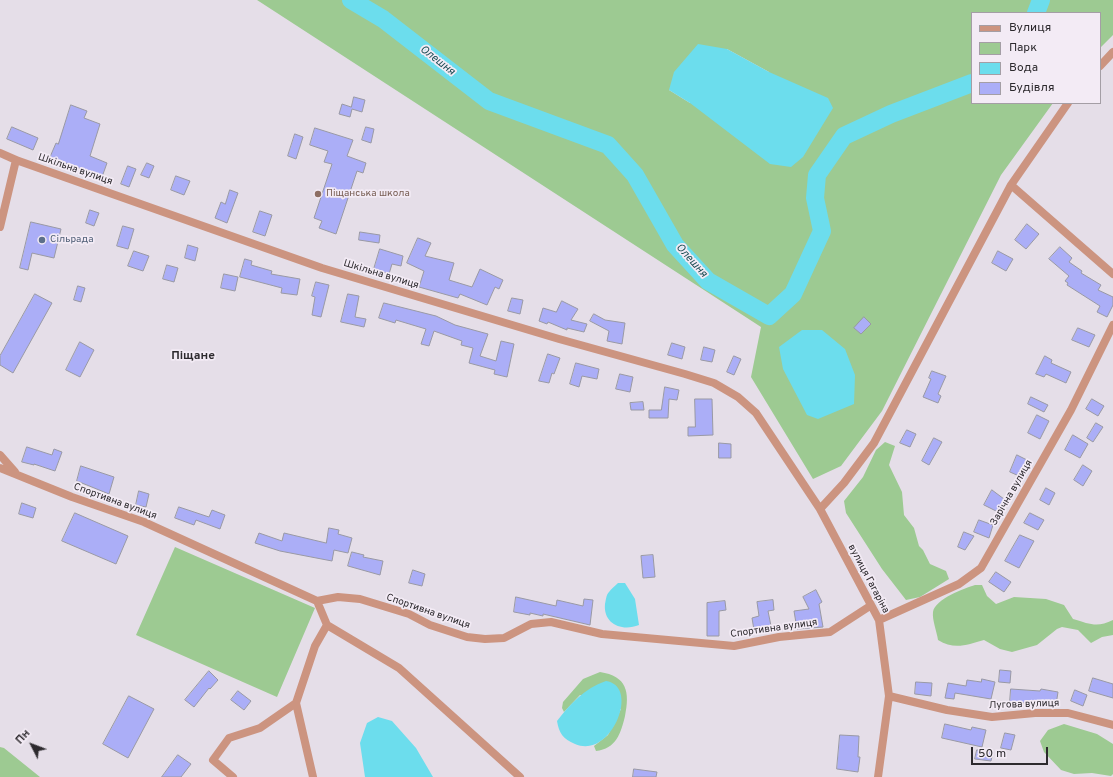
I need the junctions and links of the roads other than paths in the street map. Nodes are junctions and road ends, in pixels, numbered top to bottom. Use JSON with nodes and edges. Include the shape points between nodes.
{"nodes":[{"id":1,"x":1113,"y":52,"type":"edge"},
{"id":2,"x":1101,"y":65,"type":"edge"},
{"id":3,"x":1067,"y":104,"type":"edge"},
{"id":4,"x":0,"y":153,"type":"edge"},
{"id":5,"x":16,"y":160,"type":"junction"},
{"id":6,"x":1011,"y":185,"type":"junction"},
{"id":7,"x":0,"y":227,"type":"edge"},
{"id":8,"x":1113,"y":274,"type":"edge"},
{"id":9,"x":1113,"y":325,"type":"edge"},
{"id":10,"x":756,"y":413,"type":"joint"},
{"id":11,"x":0,"y":455,"type":"edge"},
{"id":12,"x":0,"y":468,"type":"edge"},
{"id":13,"x":16,"y":473,"type":"junction"},
{"id":14,"x":820,"y":509,"type":"junction"},
{"id":15,"x":317,"y":601,"type":"junction"},
{"id":16,"x":870,"y":606,"type":"junction"},
{"id":17,"x":879,"y":620,"type":"junction"},
{"id":18,"x":327,"y":625,"type":"junction"},
{"id":19,"x":889,"y":696,"type":"junction"},
{"id":20,"x":296,"y":703,"type":"junction"},
{"id":21,"x":1113,"y":725,"type":"edge"},
{"id":22,"x":233,"y":777,"type":"edge"},
{"id":23,"x":313,"y":777,"type":"edge"},
{"id":24,"x":520,"y":777,"type":"edge"},
{"id":25,"x":878,"y":777,"type":"edge"}],
"edges":[{"from":1,"to":2,"type":"street"},
{"from":3,"to":6,"type":"street"},
{"from":4,"to":5,"type":"street","name":"Шкільна вулиця"},
{"from":5,"to":7,"type":"street"},
{"from":5,"to":10,"type":"street","name":"Шкільна вулиця","via":[[322,268],[714,383],[738,397]]},
{"from":6,"to":8,"type":"street"},
{"from":6,"to":14,"type":"street","via":[[874,443],[844,483]]},
{"from":9,"to":17,"type":"street","name":"Зарічна вулиця","via":[[1071,410],[981,568],[959,584]]},
{"from":10,"to":14,"type":"street","name":"вулиця Гагаріна"},
{"from":11,"to":13,"type":"street"},
{"from":12,"to":13,"type":"street","name":"Спортивна вулиця"},
{"from":13,"to":15,"type":"street","name":"Спортивна вулиця","via":[[72,497],[144,522]]},
{"from":14,"to":16,"type":"street","name":"вулиця Гагаріна"},
{"from":15,"to":16,"type":"street","name":"Спортивна вулиця","via":[[338,596],[360,599],[409,614],[430,625],[467,637],[485,639],[504,638],[531,624],[551,622],[602,634],[734,646],[779,637],[830,632]]},
{"from":15,"to":18,"type":"street"},
{"from":16,"to":17,"type":"street","name":"вулиця Гагаріна"},
{"from":17,"to":19,"type":"street","name":"вулиця Гагаріна"},
{"from":18,"to":20,"type":"street","via":[[316,646]]},
{"from":18,"to":24,"type":"street","via":[[399,668]]},
{"from":19,"to":21,"type":"street","name":"Лугова вулиця","via":[[947,710],[992,717],[1068,713]]},
{"from":19,"to":25,"type":"street","name":"вулиця Гагаріна"},
{"from":20,"to":22,"type":"street","via":[[260,728],[229,738],[213,760]]},
{"from":20,"to":23,"type":"street"}]}
